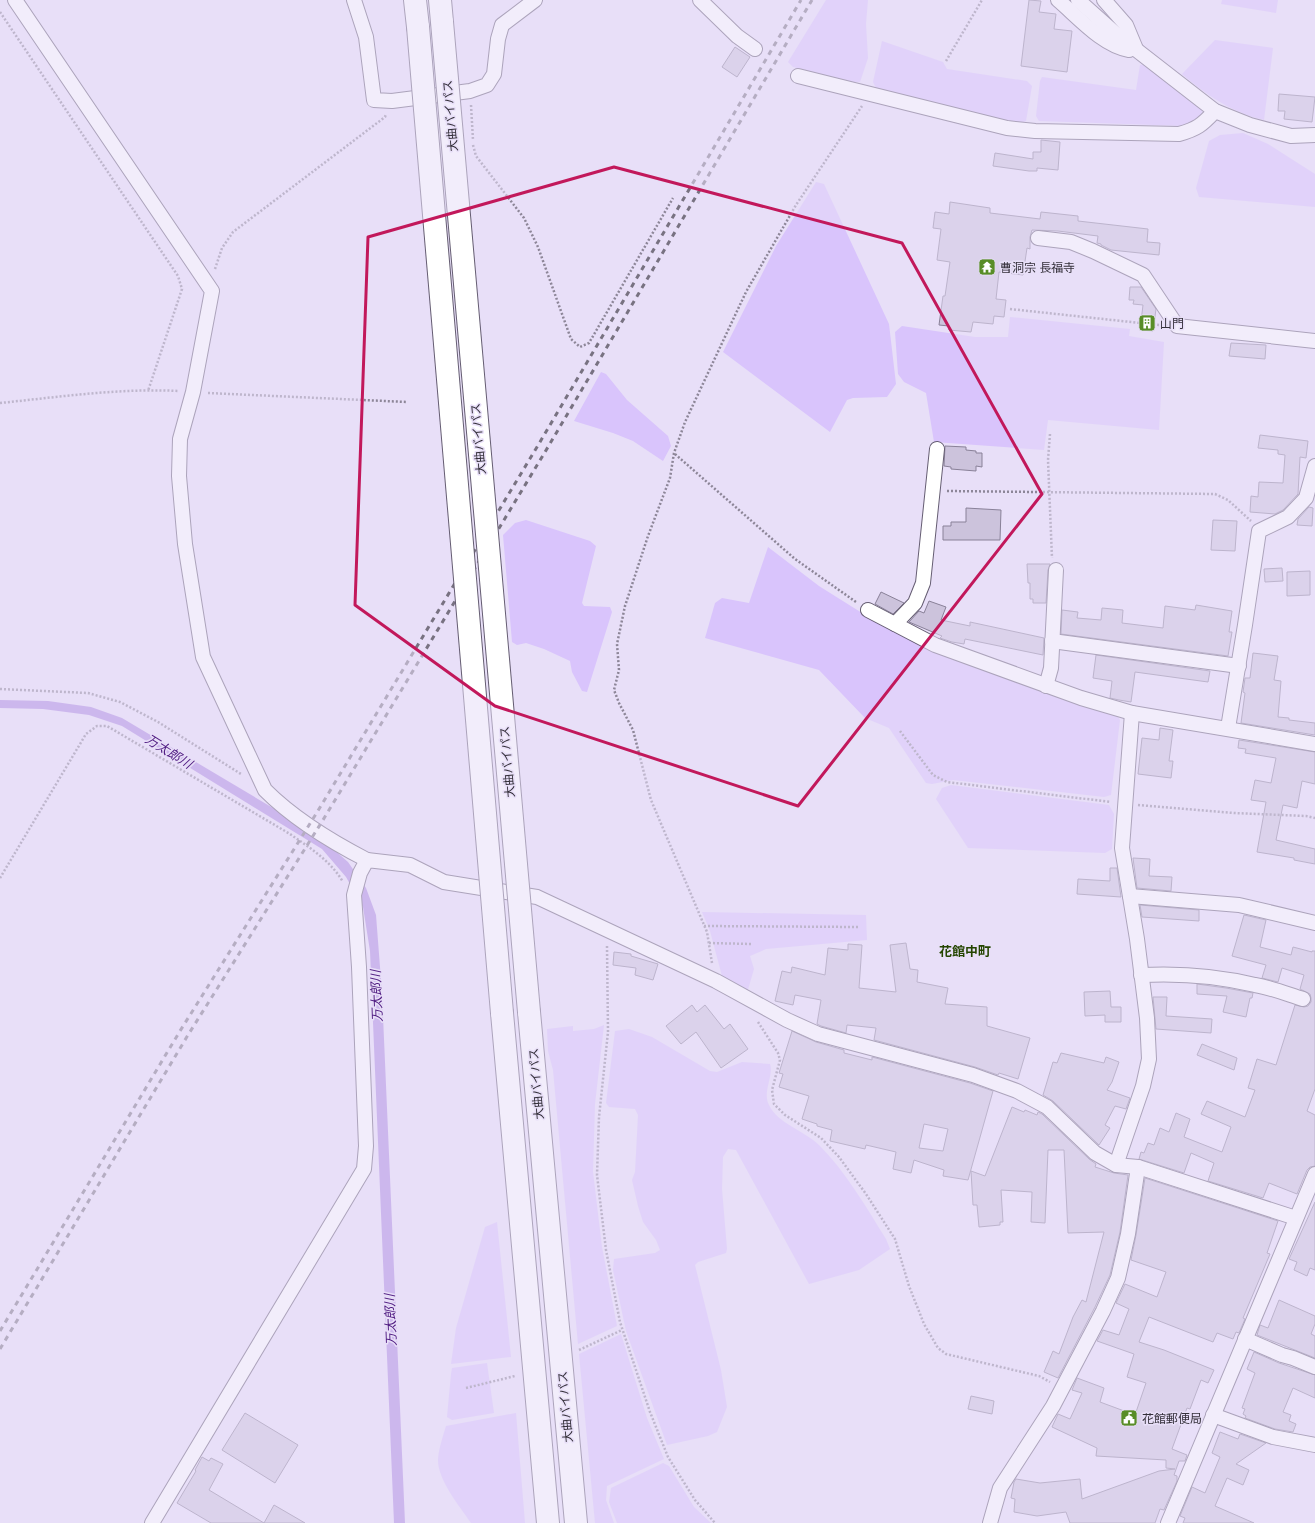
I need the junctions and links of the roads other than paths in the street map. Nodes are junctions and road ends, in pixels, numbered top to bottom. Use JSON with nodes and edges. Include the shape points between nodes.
{"nodes":[{"id":1,"x":14,"y":0,"type":"edge"},
{"id":2,"x":354,"y":0,"type":"edge"},
{"id":3,"x":415,"y":0,"type":"edge"},
{"id":4,"x":440,"y":0,"type":"edge"},
{"id":5,"x":535,"y":0,"type":"edge"},
{"id":6,"x":700,"y":0,"type":"edge"},
{"id":7,"x":1058,"y":0,"type":"edge"},
{"id":8,"x":1078,"y":0,"type":"edge"},
{"id":9,"x":1104,"y":0,"type":"edge"},
{"id":10,"x":755,"y":49,"type":"dead end"},
{"id":11,"x":1137,"y":51,"type":"junction"},
{"id":12,"x":798,"y":76,"type":"dead end"},
{"id":13,"x":1215,"y":111,"type":"junction"},
{"id":14,"x":1315,"y":135,"type":"edge"},
{"id":15,"x":1038,"y":238,"type":"dead end"},
{"id":16,"x":1315,"y":341,"type":"edge"},
{"id":17,"x":937,"y":449,"type":"dead end"},
{"id":18,"x":1315,"y":466,"type":"edge"},
{"id":19,"x":1056,"y":570,"type":"road end"},
{"id":20,"x":868,"y":610,"type":"road end"},
{"id":21,"x":895,"y":624,"type":"junction"},
{"id":22,"x":1052,"y":642,"type":"junction"},
{"id":23,"x":1239,"y":666,"type":"junction"},
{"id":24,"x":1046,"y":686,"type":"junction"},
{"id":25,"x":1132,"y":713,"type":"junction"},
{"id":26,"x":1228,"y":728,"type":"junction"},
{"id":27,"x":1315,"y":744,"type":"edge"},
{"id":28,"x":367,"y":860,"type":"junction"},
{"id":29,"x":1130,"y":896,"type":"junction"},
{"id":30,"x":1315,"y":923,"type":"edge"},
{"id":31,"x":1141,"y":976,"type":"junction"},
{"id":32,"x":1303,"y":999,"type":"dead end"},
{"id":33,"x":1116,"y":1165,"type":"junction"},
{"id":34,"x":1138,"y":1167,"type":"junction"},
{"id":35,"x":1315,"y":1174,"type":"edge"},
{"id":36,"x":1296,"y":1218,"type":"junction"},
{"id":37,"x":1245,"y":1339,"type":"junction"},
{"id":38,"x":1315,"y":1367,"type":"edge"},
{"id":39,"x":1213,"y":1415,"type":"junction"},
{"id":40,"x":1315,"y":1445,"type":"edge"},
{"id":41,"x":152,"y":1523,"type":"edge"},
{"id":42,"x":548,"y":1523,"type":"edge"},
{"id":43,"x":576,"y":1523,"type":"edge"},
{"id":44,"x":990,"y":1523,"type":"edge"},
{"id":45,"x":1168,"y":1523,"type":"edge"}],
"edges":[{"from":1,"to":28,"type":"street","via":[[212,291],[193,392],[180,439],[179,476],[185,544],[203,657],[265,790],[282,807],[335,844]]},
{"from":2,"to":5,"type":"street","via":[[366,37],[374,100],[392,101],[470,91],[487,85],[494,74],[502,25]]},
{"from":3,"to":42,"type":"highway","name":"大曲バイパス","bridge":true},
{"from":4,"to":43,"type":"highway","name":"大曲バイパス","bridge":true},
{"from":6,"to":10,"type":"street","via":[[737,36]]},
{"from":7,"to":11,"type":"street","via":[[1104,40],[1124,49]]},
{"from":8,"to":11,"type":"street"},
{"from":9,"to":11,"type":"street","via":[[1126,25]]},
{"from":11,"to":13,"type":"street"},
{"from":12,"to":13,"type":"street","via":[[1007,128],[1035,131],[1180,134],[1194,130]]},
{"from":13,"to":14,"type":"street","via":[[1250,125],[1291,136]]},
{"from":15,"to":16,"type":"street","via":[[1071,242],[1143,275],[1179,327]]},
{"from":17,"to":21,"type":"street","via":[[923,583],[916,603]]},
{"from":18,"to":23,"type":"street","via":[[1306,498],[1288,517],[1259,531]]},
{"from":19,"to":22,"type":"street"},
{"from":20,"to":21,"type":"street"},
{"from":21,"to":24,"type":"street","via":[[934,645]]},
{"from":22,"to":23,"type":"street"},
{"from":22,"to":24,"type":"street","via":[[1051,668]]},
{"from":23,"to":26,"type":"street"},
{"from":24,"to":25,"type":"street"},
{"from":25,"to":26,"type":"street"},
{"from":25,"to":29,"type":"street","via":[[1122,848]]},
{"from":26,"to":27,"type":"street"},
{"from":28,"to":33,"type":"street","via":[[410,865],[444,882],[537,897],[716,981],[818,1034],[973,1075],[1016,1091],[1046,1107],[1095,1153]]},
{"from":28,"to":41,"type":"street","via":[[360,873],[355,899],[366,1146],[364,1169]]},
{"from":29,"to":30,"type":"street","via":[[1238,905]]},
{"from":29,"to":31,"type":"street"},
{"from":31,"to":32,"type":"street","via":[[1205,976],[1256,985]]},
{"from":31,"to":33,"type":"street","via":[[1149,1059],[1144,1086]]},
{"from":33,"to":34,"type":"street"},
{"from":34,"to":36,"type":"street"},
{"from":34,"to":44,"type":"street","via":[[1128,1234],[1118,1278],[1053,1406],[1000,1488]]},
{"from":35,"to":36,"type":"street"},
{"from":36,"to":37,"type":"street"},
{"from":37,"to":38,"type":"street"},
{"from":37,"to":39,"type":"street"},
{"from":39,"to":40,"type":"street","via":[[1273,1437]]},
{"from":39,"to":45,"type":"street"}]}
